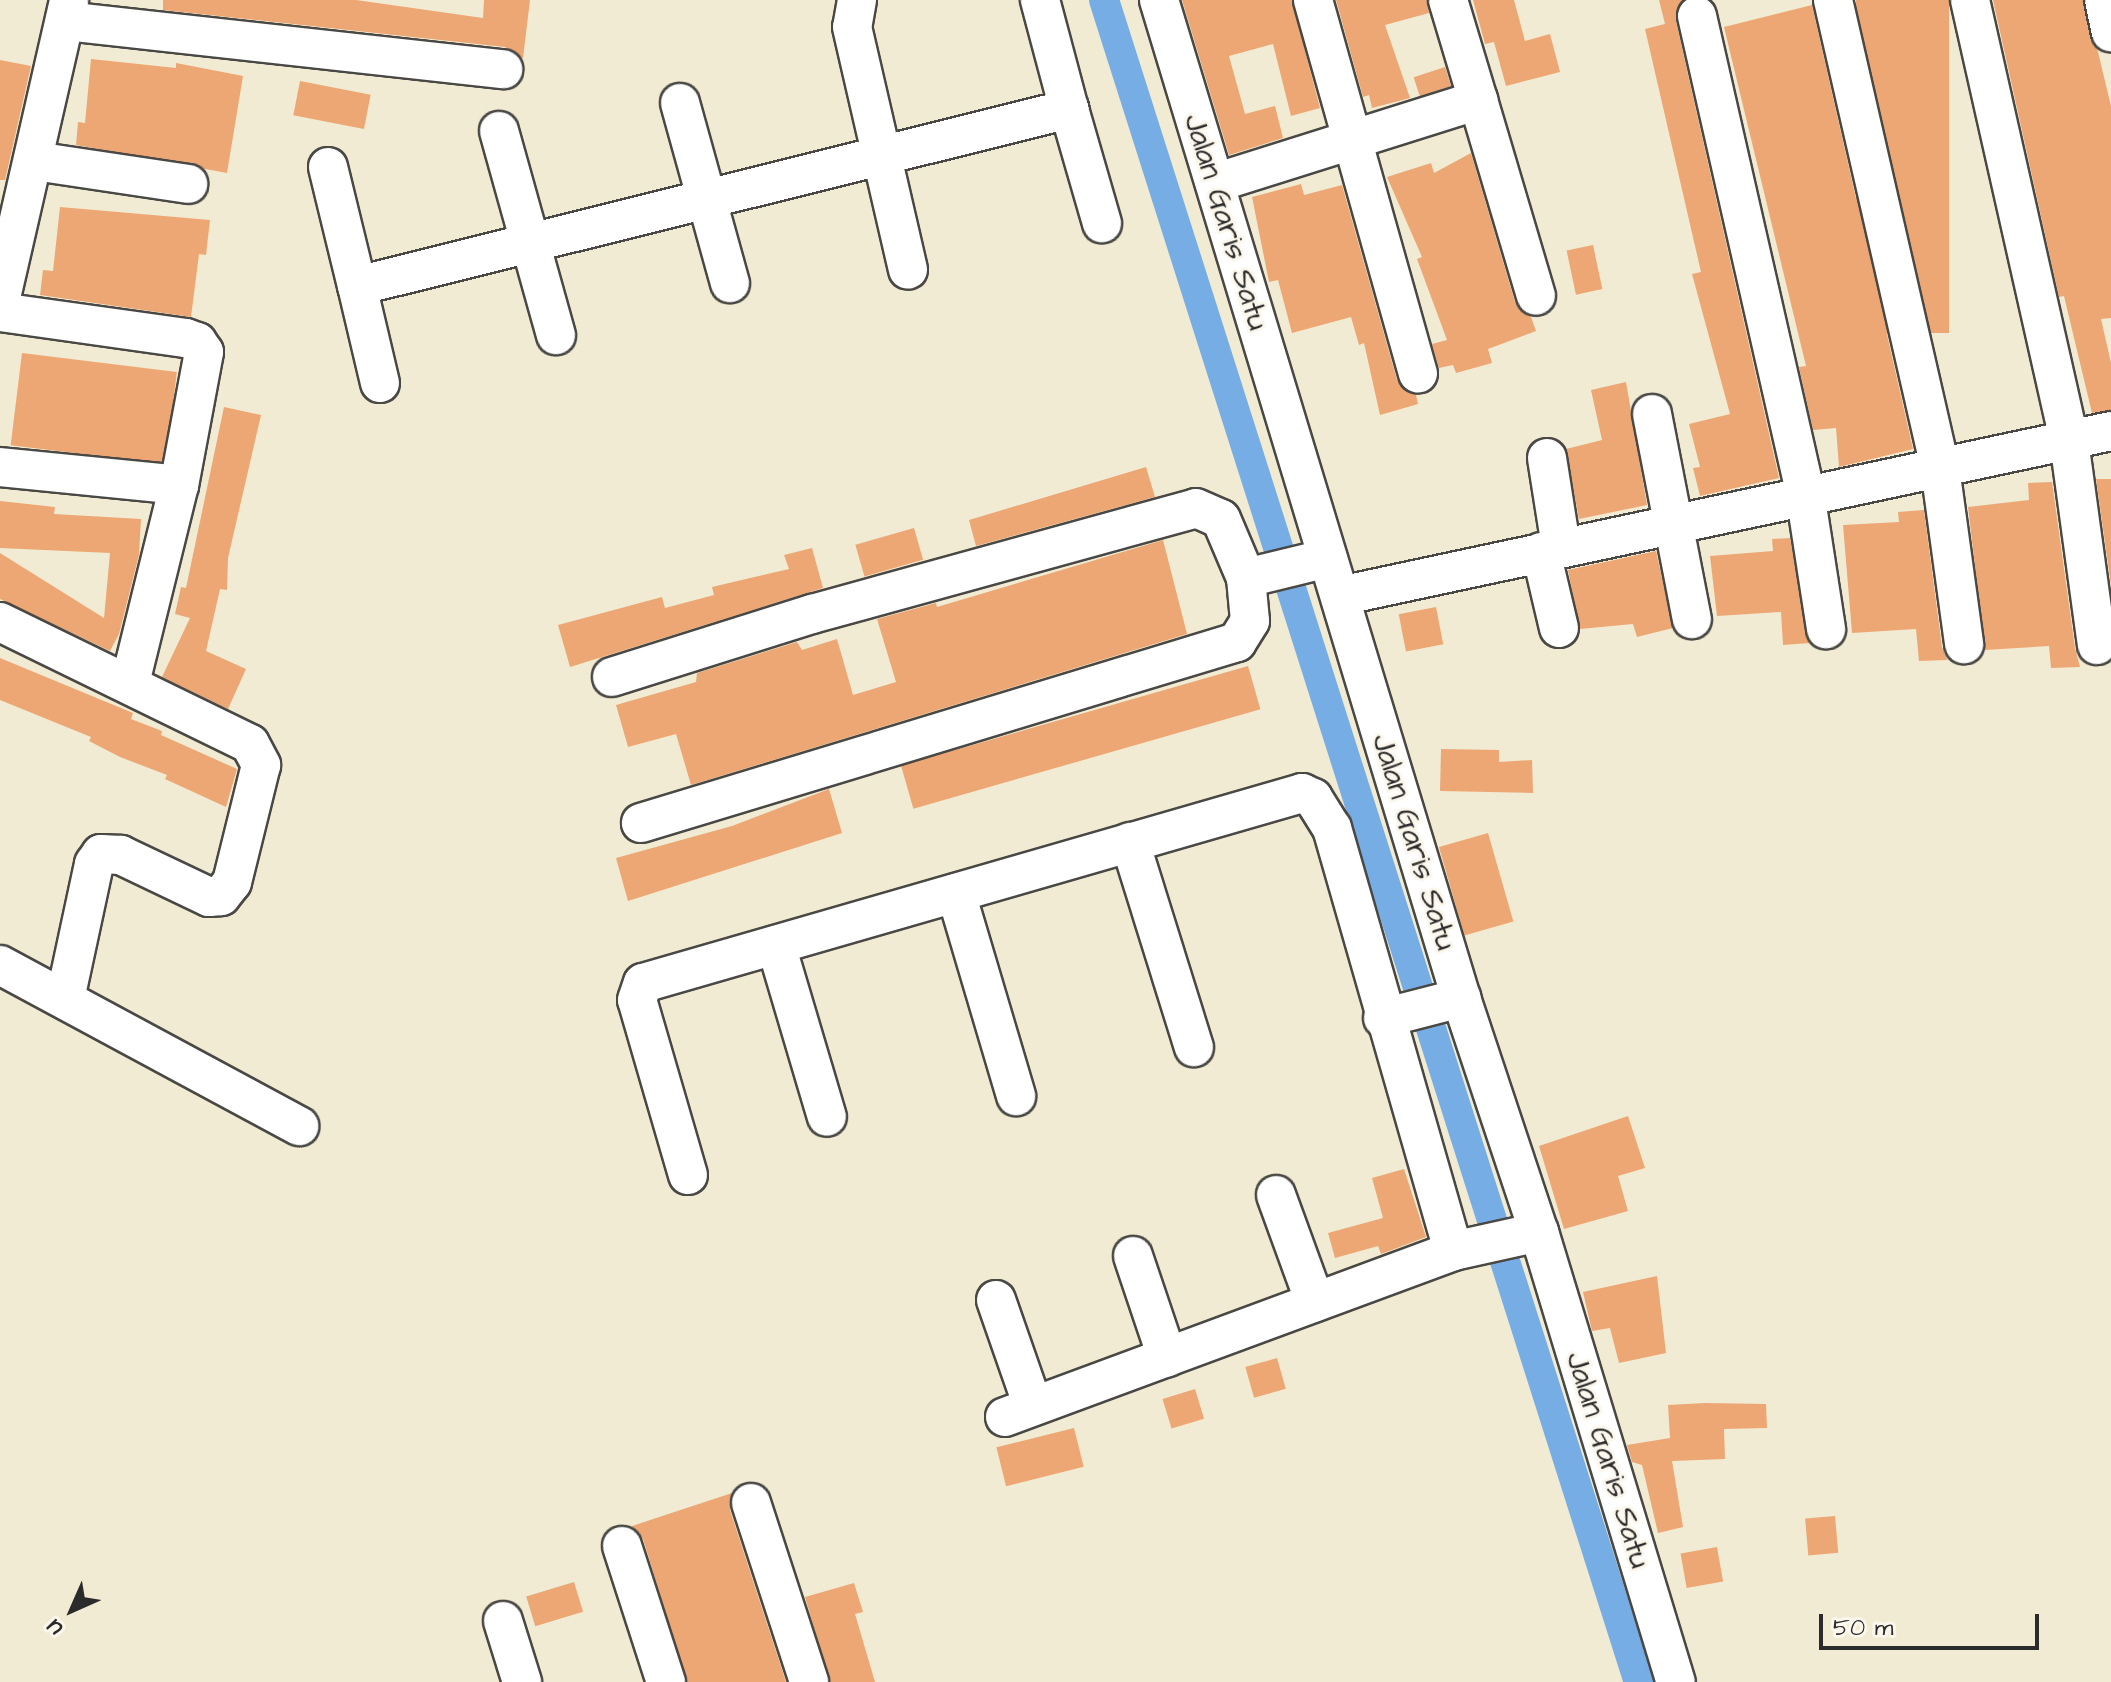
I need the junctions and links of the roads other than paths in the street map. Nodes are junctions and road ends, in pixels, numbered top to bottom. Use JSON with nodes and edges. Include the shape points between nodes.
{"nodes":[{"id":1,"x":857,"y":0,"type":"edge"},
{"id":2,"x":1040,"y":0,"type":"edge"},
{"id":3,"x":1159,"y":0,"type":"edge"},
{"id":4,"x":1313,"y":0,"type":"edge"},
{"id":5,"x":1448,"y":0,"type":"edge"},
{"id":6,"x":1833,"y":0,"type":"edge"},
{"id":7,"x":1970,"y":0,"type":"edge"},
{"id":8,"x":2104,"y":0,"type":"edge"},
{"id":9,"x":67,"y":11,"type":"edge"},
{"id":10,"x":1697,"y":16,"type":"dead end"},
{"id":11,"x":2111,"y":32,"type":"edge"},
{"id":12,"x":503,"y":69,"type":"dead end"},
{"id":13,"x":1478,"y":100,"type":"junction"},
{"id":14,"x":680,"y":103,"type":"dead end"},
{"id":15,"x":1069,"y":109,"type":"junction"},
{"id":16,"x":499,"y":131,"type":"dead end"},
{"id":17,"x":1355,"y":138,"type":"junction"},
{"id":18,"x":882,"y":159,"type":"junction"},
{"id":19,"x":35,"y":161,"type":"junction"},
{"id":20,"x":328,"y":167,"type":"dead end"},
{"id":21,"x":1215,"y":183,"type":"junction"},
{"id":22,"x":188,"y":184,"type":"dead end"},
{"id":23,"x":705,"y":202,"type":"junction"},
{"id":24,"x":1102,"y":223,"type":"dead end"},
{"id":25,"x":533,"y":239,"type":"junction"},
{"id":26,"x":908,"y":270,"type":"dead end"},
{"id":27,"x":730,"y":283,"type":"dead end"},
{"id":28,"x":357,"y":286,"type":"junction"},
{"id":29,"x":1536,"y":296,"type":"dead end"},
{"id":30,"x":0,"y":302,"type":"edge"},
{"id":31,"x":0,"y":312,"type":"edge"},
{"id":32,"x":556,"y":335,"type":"dead end"},
{"id":33,"x":1418,"y":374,"type":"dead end"},
{"id":34,"x":380,"y":383,"type":"dead end"},
{"id":35,"x":1652,"y":414,"type":"dead end"},
{"id":36,"x":2111,"y":431,"type":"edge"},
{"id":37,"x":2069,"y":441,"type":"junction"},
{"id":38,"x":1547,"y":458,"type":"dead end"},
{"id":39,"x":0,"y":467,"type":"edge"},
{"id":40,"x":1940,"y":468,"type":"junction"},
{"id":41,"x":179,"y":485,"type":"junction"},
{"id":42,"x":1805,"y":493,"type":"junction"},
{"id":43,"x":1674,"y":522,"type":"junction"},
{"id":44,"x":1551,"y":549,"type":"junction"},
{"id":45,"x":1321,"y":560,"type":"junction"},
{"id":46,"x":1256,"y":576,"type":"junction"},
{"id":47,"x":1340,"y":596,"type":"junction"},
{"id":48,"x":1692,"y":619,"type":"dead end"},
{"id":49,"x":0,"y":622,"type":"edge"},
{"id":50,"x":1559,"y":628,"type":"dead end"},
{"id":51,"x":1826,"y":629,"type":"dead end"},
{"id":52,"x":1964,"y":644,"type":"dead end"},
{"id":53,"x":2097,"y":645,"type":"dead end"},
{"id":54,"x":612,"y":677,"type":"dead end"},
{"id":55,"x":130,"y":683,"type":"junction"},
{"id":56,"x":641,"y":823,"type":"dead end"},
{"id":57,"x":1130,"y":842,"type":"junction"},
{"id":58,"x":956,"y":893,"type":"junction"},
{"id":59,"x":776,"y":945,"type":"junction"},
{"id":60,"x":0,"y":965,"type":"edge"},
{"id":61,"x":65,"y":999,"type":"junction"},
{"id":62,"x":1454,"y":999,"type":"junction"},
{"id":63,"x":1391,"y":1016,"type":"junction"},
{"id":64,"x":1194,"y":1047,"type":"dead end"},
{"id":65,"x":1016,"y":1096,"type":"dead end"},
{"id":66,"x":827,"y":1117,"type":"dead end"},
{"id":67,"x":299,"y":1126,"type":"dead end"},
{"id":68,"x":688,"y":1175,"type":"dead end"},
{"id":69,"x":1276,"y":1195,"type":"dead end"},
{"id":70,"x":1530,"y":1233,"type":"junction"},
{"id":71,"x":1463,"y":1249,"type":"junction"},
{"id":72,"x":1133,"y":1256,"type":"dead end"},
{"id":73,"x":996,"y":1300,"type":"dead end"},
{"id":74,"x":1315,"y":1302,"type":"junction"},
{"id":75,"x":1167,"y":1357,"type":"junction"},
{"id":76,"x":751,"y":1503,"type":"dead end"},
{"id":77,"x":622,"y":1546,"type":"dead end"},
{"id":78,"x":503,"y":1621,"type":"dead end"},
{"id":79,"x":522,"y":1682,"type":"edge"},
{"id":80,"x":666,"y":1682,"type":"edge"},
{"id":81,"x":809,"y":1682,"type":"edge"},
{"id":82,"x":1676,"y":1682,"type":"edge"}],
"edges":[{"from":1,"to":18,"type":"street","via":[[852,27]]},
{"from":2,"to":15,"type":"street"},
{"from":3,"to":21,"type":"street","name":"Jalan Garis Satu"},
{"from":4,"to":17,"type":"street"},
{"from":5,"to":13,"type":"street"},
{"from":6,"to":40,"type":"street"},
{"from":7,"to":37,"type":"street"},
{"from":8,"to":11,"type":"street"},
{"from":9,"to":12,"type":"street"},
{"from":9,"to":19,"type":"street"},
{"from":10,"to":42,"type":"street"},
{"from":13,"to":17,"type":"street"},
{"from":13,"to":29,"type":"street"},
{"from":14,"to":23,"type":"street"},
{"from":15,"to":18,"type":"street"},
{"from":15,"to":24,"type":"street"},
{"from":16,"to":25,"type":"street"},
{"from":17,"to":21,"type":"street"},
{"from":17,"to":33,"type":"street"},
{"from":18,"to":23,"type":"street"},
{"from":18,"to":26,"type":"street"},
{"from":19,"to":22,"type":"street"},
{"from":19,"to":30,"type":"street"},
{"from":20,"to":28,"type":"street"},
{"from":21,"to":45,"type":"street","name":"Jalan Garis Satu"},
{"from":23,"to":25,"type":"street"},
{"from":23,"to":27,"type":"street"},
{"from":25,"to":28,"type":"street"},
{"from":25,"to":32,"type":"street"},
{"from":28,"to":34,"type":"street"},
{"from":31,"to":41,"type":"street","via":[[197,342],[204,352],[202,374]]},
{"from":35,"to":43,"type":"street"},
{"from":36,"to":37,"type":"street"},
{"from":37,"to":40,"type":"street"},
{"from":37,"to":53,"type":"street"},
{"from":38,"to":44,"type":"street"},
{"from":39,"to":41,"type":"street"},
{"from":40,"to":42,"type":"street"},
{"from":40,"to":52,"type":"street"},
{"from":41,"to":55,"type":"street"},
{"from":42,"to":43,"type":"street"},
{"from":42,"to":51,"type":"street"},
{"from":43,"to":44,"type":"street"},
{"from":43,"to":48,"type":"street"},
{"from":44,"to":47,"type":"street"},
{"from":44,"to":50,"type":"street"},
{"from":45,"to":46,"type":"street"},
{"from":45,"to":47,"type":"street","name":"Jalan Garis Satu"},
{"from":46,"to":54,"type":"street","via":[[1221,519],[1196,508],[812,614]]},
{"from":46,"to":56,"type":"street","via":[[1250,621],[1237,642]]},
{"from":47,"to":62,"type":"street","name":"Jalan Garis Satu"},
{"from":49,"to":55,"type":"street"},
{"from":55,"to":61,"type":"street","via":[[250,744],[261,765],[232,882],[221,896],[209,897],[121,855],[101,854],[94,864]]},
{"from":57,"to":58,"type":"street"},
{"from":57,"to":63,"type":"street","via":[[1284,794],[1313,798],[1332,828]]},
{"from":57,"to":64,"type":"street"},
{"from":58,"to":59,"type":"street"},
{"from":58,"to":65,"type":"street"},
{"from":59,"to":66,"type":"street"},
{"from":59,"to":68,"type":"street","via":[[638,987],[637,1000]]},
{"from":60,"to":61,"type":"street"},
{"from":61,"to":67,"type":"street"},
{"from":62,"to":63,"type":"street"},
{"from":62,"to":70,"type":"street","name":"Jalan Garis Satu"},
{"from":63,"to":71,"type":"street"},
{"from":69,"to":74,"type":"street"},
{"from":70,"to":71,"type":"street"},
{"from":70,"to":82,"type":"street","name":"Jalan Garis Satu"},
{"from":71,"to":74,"type":"street"},
{"from":72,"to":75,"type":"street"},
{"from":73,"to":75,"type":"street","via":[[1019,1412]]},
{"from":74,"to":75,"type":"street"},
{"from":76,"to":81,"type":"street"},
{"from":77,"to":80,"type":"street"},
{"from":78,"to":79,"type":"street"}]}
